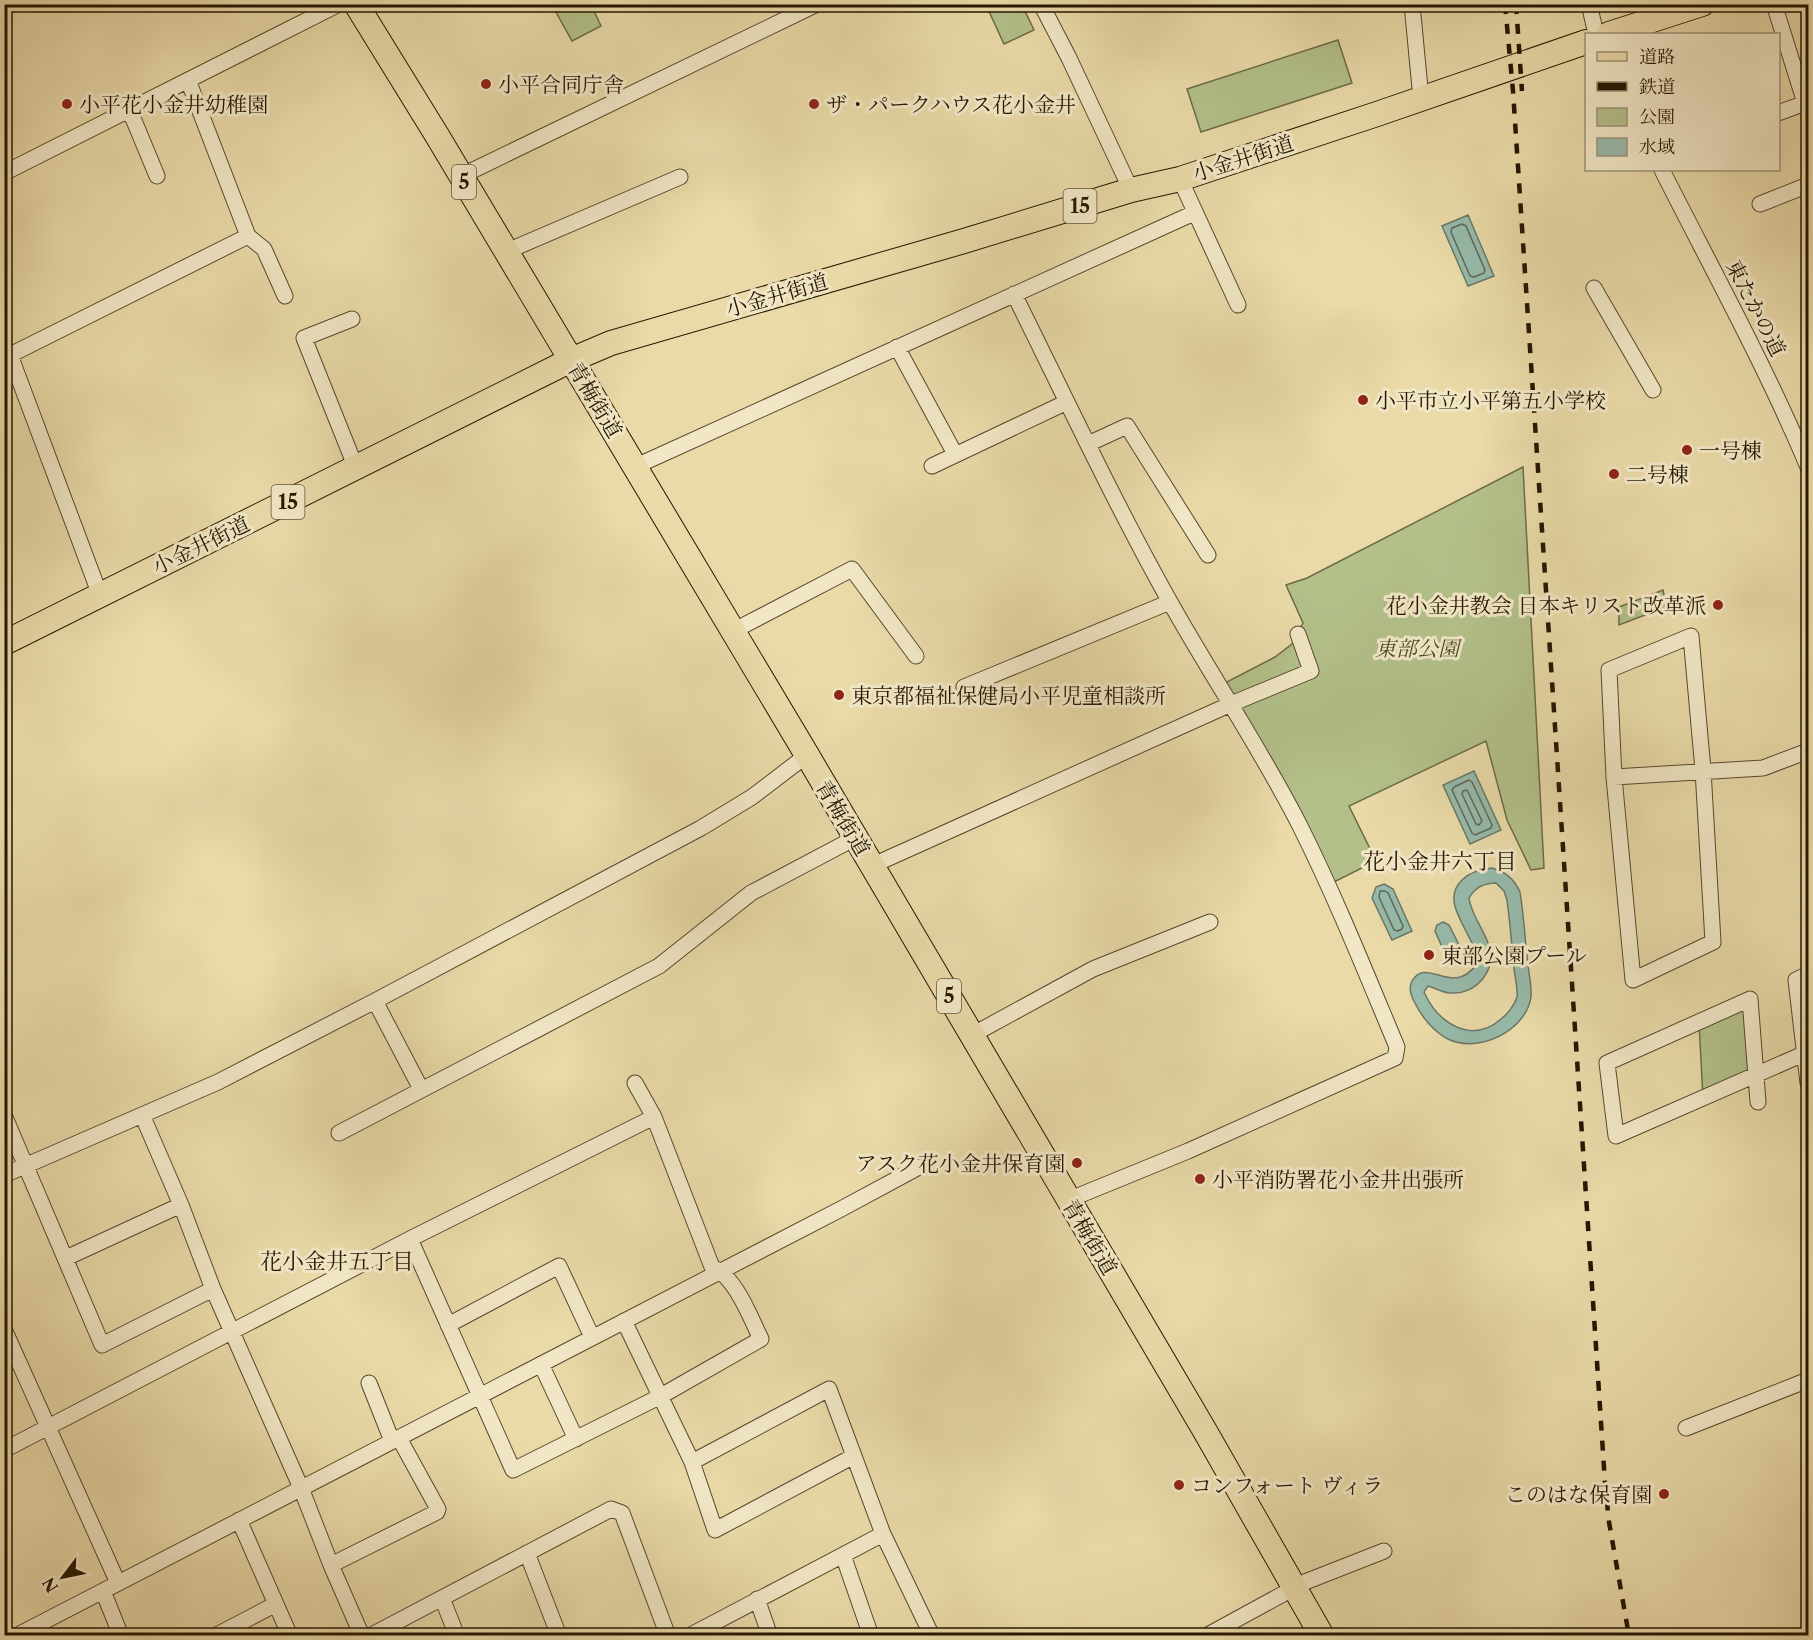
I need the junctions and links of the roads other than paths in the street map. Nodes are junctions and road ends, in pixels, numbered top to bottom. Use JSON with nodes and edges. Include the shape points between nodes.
{"nodes":[{"id":1,"x":339,"y":4,"type":"edge"},
{"id":2,"x":356,"y":4,"type":"edge"},
{"id":3,"x":817,"y":4,"type":"edge"},
{"id":4,"x":1041,"y":4,"type":"edge"},
{"id":5,"x":1412,"y":4,"type":"edge"},
{"id":6,"x":1589,"y":4,"type":"edge"},
{"id":7,"x":1702,"y":4,"type":"edge"},
{"id":8,"x":1774,"y":4,"type":"edge"},
{"id":9,"x":1596,"y":33,"type":"edge"},
{"id":10,"x":1612,"y":33,"type":"edge"},
{"id":11,"x":1585,"y":43,"type":"edge"},
{"id":12,"x":188,"y":80,"type":"junction"},
{"id":13,"x":1421,"y":99,"type":"junction"},
{"id":14,"x":1807,"y":103,"type":"edge"},
{"id":15,"x":130,"y":111,"type":"junction"},
{"id":16,"x":1780,"y":113,"type":"edge"},
{"id":17,"x":1663,"y":171,"type":"edge"},
{"id":18,"x":4,"y":173,"type":"edge"},
{"id":19,"x":157,"y":176,"type":"dead end"},
{"id":20,"x":461,"y":176,"type":"junction"},
{"id":21,"x":680,"y":177,"type":"dead end"},
{"id":22,"x":1180,"y":178,"type":"junction"},
{"id":23,"x":1809,"y":185,"type":"edge"},
{"id":24,"x":1131,"y":190,"type":"junction"},
{"id":25,"x":1760,"y":204,"type":"dead end"},
{"id":26,"x":1194,"y":213,"type":"junction"},
{"id":27,"x":248,"y":236,"type":"junction"},
{"id":28,"x":505,"y":252,"type":"junction"},
{"id":29,"x":1594,"y":288,"type":"dead end"},
{"id":30,"x":1014,"y":294,"type":"junction"},
{"id":31,"x":285,"y":296,"type":"dead end"},
{"id":32,"x":1238,"y":305,"type":"dead end"},
{"id":33,"x":352,"y":319,"type":"dead end"},
{"id":34,"x":897,"y":347,"type":"junction"},
{"id":35,"x":571,"y":360,"type":"junction"},
{"id":36,"x":1653,"y":390,"type":"dead end"},
{"id":37,"x":1067,"y":402,"type":"junction"},
{"id":38,"x":1088,"y":444,"type":"junction"},
{"id":39,"x":955,"y":454,"type":"junction"},
{"id":40,"x":1808,"y":464,"type":"edge"},
{"id":41,"x":634,"y":466,"type":"junction"},
{"id":42,"x":932,"y":466,"type":"dead end"},
{"id":43,"x":356,"y":468,"type":"junction"},
{"id":44,"x":1208,"y":555,"type":"dead end"},
{"id":45,"x":100,"y":595,"type":"junction"},
{"id":46,"x":1170,"y":602,"type":"junction"},
{"id":47,"x":733,"y":631,"type":"junction"},
{"id":48,"x":1298,"y":634,"type":"dead end"},
{"id":49,"x":4,"y":643,"type":"edge"},
{"id":50,"x":916,"y":656,"type":"dead end"},
{"id":51,"x":964,"y":687,"type":"dead end"},
{"id":52,"x":1231,"y":704,"type":"junction"},
{"id":53,"x":1809,"y":751,"type":"edge"},
{"id":54,"x":807,"y":755,"type":"junction"},
{"id":55,"x":1703,"y":770,"type":"junction"},
{"id":56,"x":1614,"y":777,"type":"junction"},
{"id":57,"x":855,"y":838,"type":"junction"},
{"id":58,"x":871,"y":866,"type":"junction"},
{"id":59,"x":1210,"y":922,"type":"dead end"},
{"id":60,"x":1809,"y":974,"type":"edge"},
{"id":61,"x":375,"y":1001,"type":"junction"},
{"id":62,"x":972,"y":1035,"type":"junction"},
{"id":63,"x":1807,"y":1052,"type":"edge"},
{"id":64,"x":1756,"y":1076,"type":"junction"},
{"id":65,"x":635,"y":1083,"type":"dead end"},
{"id":66,"x":1809,"y":1083,"type":"edge"},
{"id":67,"x":421,"y":1089,"type":"junction"},
{"id":68,"x":1758,"y":1102,"type":"dead end"},
{"id":69,"x":4,"y":1114,"type":"edge"},
{"id":70,"x":143,"y":1117,"type":"junction"},
{"id":71,"x":654,"y":1117,"type":"junction"},
{"id":72,"x":339,"y":1133,"type":"dead end"},
{"id":73,"x":26,"y":1165,"type":"junction"},
{"id":74,"x":919,"y":1167,"type":"dead end"},
{"id":75,"x":4,"y":1175,"type":"edge"},
{"id":76,"x":1068,"y":1200,"type":"junction"},
{"id":77,"x":181,"y":1204,"type":"junction"},
{"id":78,"x":410,"y":1239,"type":"junction"},
{"id":79,"x":66,"y":1258,"type":"junction"},
{"id":80,"x":721,"y":1271,"type":"junction"},
{"id":81,"x":213,"y":1289,"type":"junction"},
{"id":82,"x":624,"y":1321,"type":"junction"},
{"id":83,"x":448,"y":1325,"type":"junction"},
{"id":84,"x":4,"y":1329,"type":"edge"},
{"id":85,"x":231,"y":1331,"type":"junction"},
{"id":86,"x":592,"y":1338,"type":"junction"},
{"id":87,"x":540,"y":1364,"type":"junction"},
{"id":88,"x":1809,"y":1380,"type":"edge"},
{"id":89,"x":369,"y":1383,"type":"dead end"},
{"id":90,"x":479,"y":1396,"type":"junction"},
{"id":91,"x":661,"y":1396,"type":"junction"},
{"id":92,"x":48,"y":1427,"type":"junction"},
{"id":93,"x":1686,"y":1428,"type":"dead end"},
{"id":94,"x":395,"y":1439,"type":"junction"},
{"id":95,"x":576,"y":1439,"type":"junction"},
{"id":96,"x":4,"y":1450,"type":"edge"},
{"id":97,"x":854,"y":1455,"type":"junction"},
{"id":98,"x":692,"y":1462,"type":"junction"},
{"id":99,"x":301,"y":1488,"type":"junction"},
{"id":100,"x":239,"y":1520,"type":"junction"},
{"id":101,"x":883,"y":1534,"type":"junction"},
{"id":102,"x":1384,"y":1551,"type":"dead end"},
{"id":103,"x":527,"y":1553,"type":"junction"},
{"id":104,"x":843,"y":1555,"type":"junction"},
{"id":105,"x":331,"y":1565,"type":"junction"},
{"id":106,"x":118,"y":1583,"type":"junction"},
{"id":107,"x":1294,"y":1588,"type":"junction"},
{"id":108,"x":103,"y":1591,"type":"junction"},
{"id":109,"x":442,"y":1598,"type":"junction"},
{"id":110,"x":757,"y":1599,"type":"junction"},
{"id":111,"x":276,"y":1604,"type":"junction"},
{"id":112,"x":16,"y":1635,"type":"edge"},
{"id":113,"x":121,"y":1635,"type":"edge"},
{"id":114,"x":215,"y":1635,"type":"edge"},
{"id":115,"x":290,"y":1635,"type":"edge"},
{"id":116,"x":362,"y":1635,"type":"edge"},
{"id":117,"x":370,"y":1635,"type":"edge"},
{"id":118,"x":457,"y":1635,"type":"edge"},
{"id":119,"x":559,"y":1635,"type":"edge"},
{"id":120,"x":668,"y":1635,"type":"edge"},
{"id":121,"x":689,"y":1635,"type":"edge"},
{"id":122,"x":770,"y":1635,"type":"edge"},
{"id":123,"x":871,"y":1635,"type":"edge"},
{"id":124,"x":932,"y":1635,"type":"edge"},
{"id":125,"x":1206,"y":1635,"type":"edge"},
{"id":126,"x":1322,"y":1635,"type":"edge"}],
"edges":[{"from":1,"to":12,"type":"street"},
{"from":2,"to":20,"type":"main road","name":"青梅街道","number":"5"},
{"from":3,"to":20,"type":"street"},
{"from":4,"to":24,"type":"street"},
{"from":5,"to":13,"type":"street"},
{"from":6,"to":9,"type":"street"},
{"from":7,"to":10,"type":"main road"},
{"from":8,"to":14,"type":"street"},
{"from":11,"to":13,"type":"main road","name":"小金井街道","number":"15"},
{"from":12,"to":15,"type":"street"},
{"from":12,"to":27,"type":"street"},
{"from":13,"to":22,"type":"main road","name":"小金井街道","number":"15"},
{"from":14,"to":16,"type":"street"},
{"from":15,"to":18,"type":"street"},
{"from":15,"to":19,"type":"street"},
{"from":17,"to":40,"type":"street","name":"東たかの道","via":[[1750,340]]},
{"from":20,"to":28,"type":"main road","name":"青梅街道","number":"5"},
{"from":21,"to":28,"type":"street"},
{"from":22,"to":24,"type":"main road","name":"小金井街道","number":"15"},
{"from":22,"to":26,"type":"street"},
{"from":23,"to":25,"type":"street"},
{"from":24,"to":35,"type":"main road","name":"小金井街道","number":"15","via":[[611,343]]},
{"from":26,"to":30,"type":"street"},
{"from":26,"to":32,"type":"street"},
{"from":27,"to":31,"type":"street","via":[[264,249]]},
{"from":27,"to":45,"type":"street","via":[[10,356]]},
{"from":28,"to":35,"type":"main road","name":"青梅街道","number":"5"},
{"from":29,"to":36,"type":"street"},
{"from":30,"to":34,"type":"street"},
{"from":30,"to":37,"type":"street"},
{"from":33,"to":43,"type":"street","via":[[304,338]]},
{"from":34,"to":39,"type":"street"},
{"from":34,"to":41,"type":"street"},
{"from":35,"to":41,"type":"main road","name":"青梅街道","number":"5"},
{"from":35,"to":43,"type":"main road","name":"小金井街道","number":"15"},
{"from":37,"to":38,"type":"street"},
{"from":37,"to":39,"type":"street"},
{"from":38,"to":44,"type":"street","via":[[1126,426]]},
{"from":38,"to":46,"type":"street"},
{"from":39,"to":42,"type":"street"},
{"from":41,"to":47,"type":"main road","name":"青梅街道","number":"5"},
{"from":43,"to":45,"type":"main road","name":"小金井街道","number":"15"},
{"from":45,"to":49,"type":"main road","name":"小金井街道","number":"15"},
{"from":46,"to":51,"type":"street"},
{"from":46,"to":52,"type":"street"},
{"from":47,"to":50,"type":"street","via":[[852,569]]},
{"from":47,"to":54,"type":"main road","name":"青梅街道","number":"5"},
{"from":48,"to":52,"type":"street","via":[[1311,671]]},
{"from":52,"to":58,"type":"street"},
{"from":52,"to":76,"type":"street","via":[[1291,808],[1340,911],[1397,1047],[1395,1058]]},
{"from":53,"to":55,"type":"street","via":[[1763,768]]},
{"from":54,"to":57,"type":"main road","name":"青梅街道","number":"5"},
{"from":54,"to":61,"type":"street","via":[[752,797],[701,828]]},
{"from":55,"to":56,"type":"street"},
{"from":55,"to":56,"type":"street","via":[[1691,636],[1610,670]]},
{"from":55,"to":56,"type":"street","via":[[1713,942],[1633,980]]},
{"from":57,"to":58,"type":"main road","name":"青梅街道","number":"5"},
{"from":57,"to":67,"type":"street","via":[[751,893],[658,966]]},
{"from":58,"to":62,"type":"main road","name":"青梅街道","number":"5"},
{"from":59,"to":62,"type":"street","via":[[1093,969]]},
{"from":60,"to":63,"type":"street","via":[[1796,980]]},
{"from":61,"to":67,"type":"street"},
{"from":61,"to":70,"type":"street"},
{"from":62,"to":76,"type":"main road","name":"青梅街道","number":"5"},
{"from":63,"to":64,"type":"street"},
{"from":63,"to":66,"type":"street"},
{"from":64,"to":64,"type":"street","via":[[1703,1098],[1616,1136],[1607,1063],[1750,999]]},
{"from":64,"to":68,"type":"street"},
{"from":65,"to":71,"type":"street"},
{"from":67,"to":72,"type":"street"},
{"from":69,"to":73,"type":"street"},
{"from":70,"to":73,"type":"street"},
{"from":70,"to":77,"type":"street"},
{"from":71,"to":78,"type":"street"},
{"from":71,"to":80,"type":"street","via":[[712,1267]]},
{"from":73,"to":75,"type":"street"},
{"from":73,"to":79,"type":"street"},
{"from":74,"to":80,"type":"street"},
{"from":76,"to":107,"type":"main road","name":"青梅街道","number":"5"},
{"from":77,"to":79,"type":"street"},
{"from":77,"to":81,"type":"street"},
{"from":78,"to":83,"type":"street"},
{"from":78,"to":85,"type":"street"},
{"from":79,"to":81,"type":"street","via":[[102,1345]]},
{"from":80,"to":82,"type":"street"},
{"from":80,"to":91,"type":"street","via":[[734,1286],[761,1340]]},
{"from":81,"to":85,"type":"street"},
{"from":82,"to":86,"type":"street"},
{"from":82,"to":91,"type":"street"},
{"from":83,"to":86,"type":"street","via":[[559,1266]]},
{"from":83,"to":90,"type":"street"},
{"from":84,"to":92,"type":"street"},
{"from":85,"to":92,"type":"street"},
{"from":85,"to":99,"type":"street"},
{"from":86,"to":87,"type":"street"},
{"from":87,"to":90,"type":"street"},
{"from":87,"to":95,"type":"street"},
{"from":88,"to":93,"type":"street"},
{"from":89,"to":94,"type":"street"},
{"from":90,"to":94,"type":"street"},
{"from":90,"to":95,"type":"street","via":[[513,1470]]},
{"from":91,"to":95,"type":"street"},
{"from":91,"to":98,"type":"street"},
{"from":92,"to":96,"type":"street"},
{"from":92,"to":106,"type":"street"},
{"from":94,"to":99,"type":"street"},
{"from":94,"to":105,"type":"street","via":[[437,1512]]},
{"from":97,"to":98,"type":"street","via":[[829,1389]]},
{"from":97,"to":98,"type":"street","via":[[715,1530]]},
{"from":97,"to":101,"type":"street"},
{"from":99,"to":100,"type":"street"},
{"from":99,"to":105,"type":"street"},
{"from":100,"to":106,"type":"street"},
{"from":100,"to":111,"type":"street"},
{"from":101,"to":104,"type":"street"},
{"from":101,"to":124,"type":"street"},
{"from":102,"to":107,"type":"street"},
{"from":103,"to":109,"type":"street"},
{"from":103,"to":119,"type":"street"},
{"from":103,"to":120,"type":"street","via":[[611,1509],[621,1513]]},
{"from":104,"to":110,"type":"street"},
{"from":104,"to":123,"type":"street"},
{"from":105,"to":116,"type":"street"},
{"from":106,"to":108,"type":"street"},
{"from":107,"to":125,"type":"street"},
{"from":107,"to":126,"type":"main road","name":"青梅街道","number":"5"},
{"from":108,"to":112,"type":"street"},
{"from":108,"to":113,"type":"street"},
{"from":109,"to":117,"type":"street"},
{"from":109,"to":118,"type":"street"},
{"from":110,"to":121,"type":"street"},
{"from":110,"to":122,"type":"street"},
{"from":111,"to":114,"type":"street"},
{"from":111,"to":115,"type":"street"}]}
